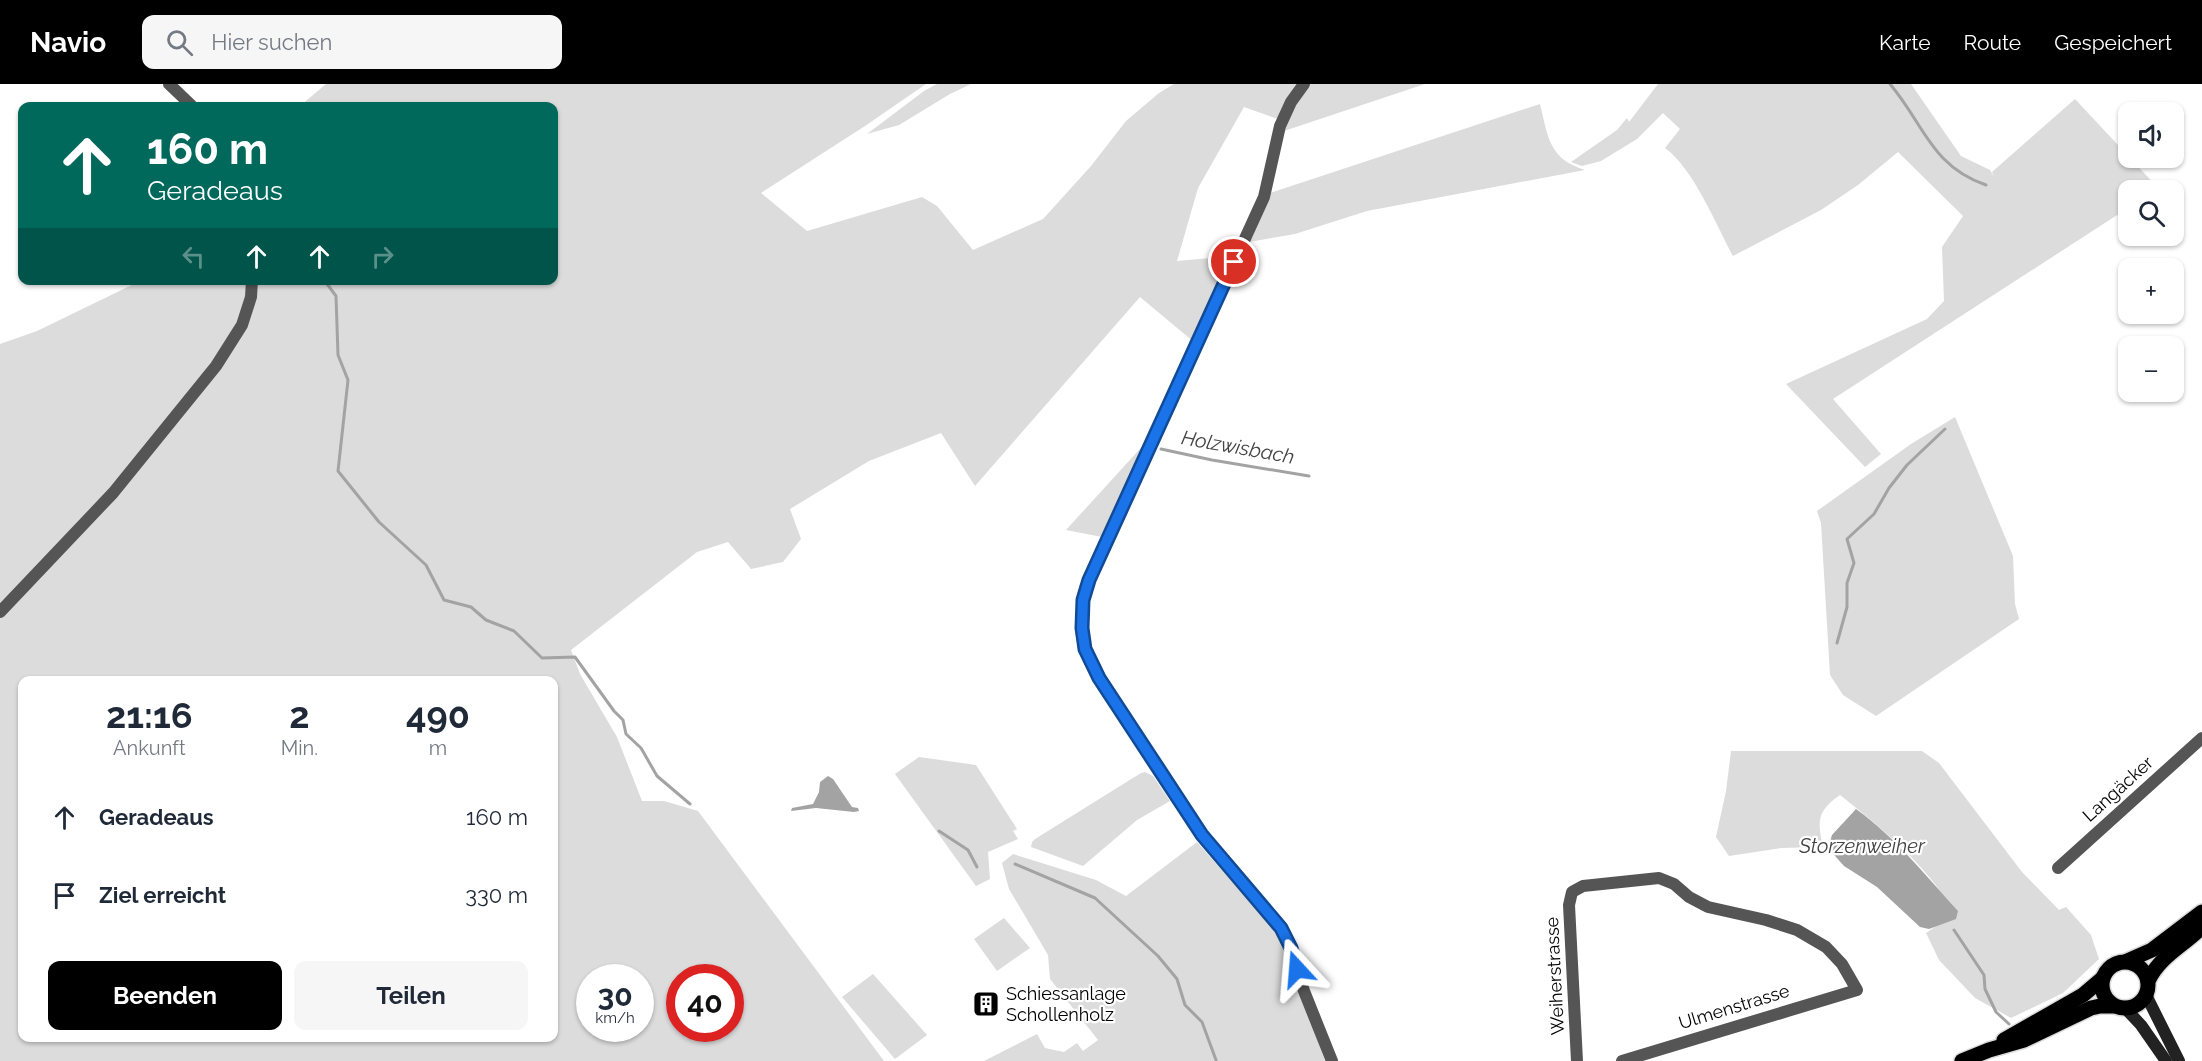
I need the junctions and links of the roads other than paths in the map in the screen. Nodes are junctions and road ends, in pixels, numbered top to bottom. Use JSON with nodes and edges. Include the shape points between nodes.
{"nodes":[{"id":1,"x":169,"y":84,"type":"edge"},
{"id":2,"x":1304,"y":84,"type":"edge"},
{"id":3,"x":188,"y":102,"type":"edge"},
{"id":4,"x":252,"y":285,"type":"edge"},
{"id":5,"x":0,"y":612,"type":"edge"},
{"id":6,"x":2202,"y":738,"type":"edge"},
{"id":7,"x":2058,"y":868,"type":"dead end"},
{"id":8,"x":2202,"y":912,"type":"edge"},
{"id":9,"x":2202,"y":927,"type":"edge"},
{"id":10,"x":2127,"y":962,"type":"junction"},
{"id":11,"x":2103,"y":978,"type":"junction"},
{"id":12,"x":2147,"y":988,"type":"junction"},
{"id":13,"x":1857,"y":990,"type":"joint"},
{"id":14,"x":2120,"y":1007,"type":"junction"},
{"id":15,"x":1989,"y":1050,"type":"junction"},
{"id":16,"x":1332,"y":1061,"type":"edge"},
{"id":17,"x":1577,"y":1061,"type":"edge"},
{"id":18,"x":1622,"y":1061,"type":"edge"},
{"id":19,"x":1962,"y":1061,"type":"edge"},
{"id":20,"x":2166,"y":1061,"type":"edge"},
{"id":21,"x":2179,"y":1061,"type":"edge"}],
"edges":[{"from":1,"to":3,"type":"street"},
{"from":2,"to":16,"type":"street","via":[[1280,126],[1263,197],[1089,580],[1083,600],[1082,628],[1085,649],[1099,678],[1202,835],[1281,928]]},
{"from":4,"to":5,"type":"street","via":[[242,325],[216,366],[113,492]]},
{"from":6,"to":7,"type":"street","name":"Langäcker"},
{"from":8,"to":10,"type":"main road","via":[[2152,950]]},
{"from":9,"to":12,"type":"main road","via":[[2162,960]]},
{"from":10,"to":11,"type":"main road","via":[[2110,967]]},
{"from":10,"to":12,"type":"main road","via":[[2142,968]]},
{"from":11,"to":14,"type":"main road","via":[[2102,991],[2109,1002]]},
{"from":11,"to":15,"type":"main road","via":[[2077,999]]},
{"from":12,"to":14,"type":"main road","via":[[2138,1005]]},
{"from":12,"to":21,"type":"main road"},
{"from":13,"to":17,"type":"street","name":"Weiherstrasse","via":[[1842,964],[1826,947],[1797,930],[1708,907],[1659,878],[1583,886],[1572,892],[1569,905]]},
{"from":13,"to":18,"type":"street","name":"Ulmenstrasse"},
{"from":14,"to":15,"type":"main road","via":[[2091,1008],[2024,1040]]},
{"from":14,"to":20,"type":"main road","via":[[2141,1025]]},
{"from":15,"to":19,"type":"main road"}]}
